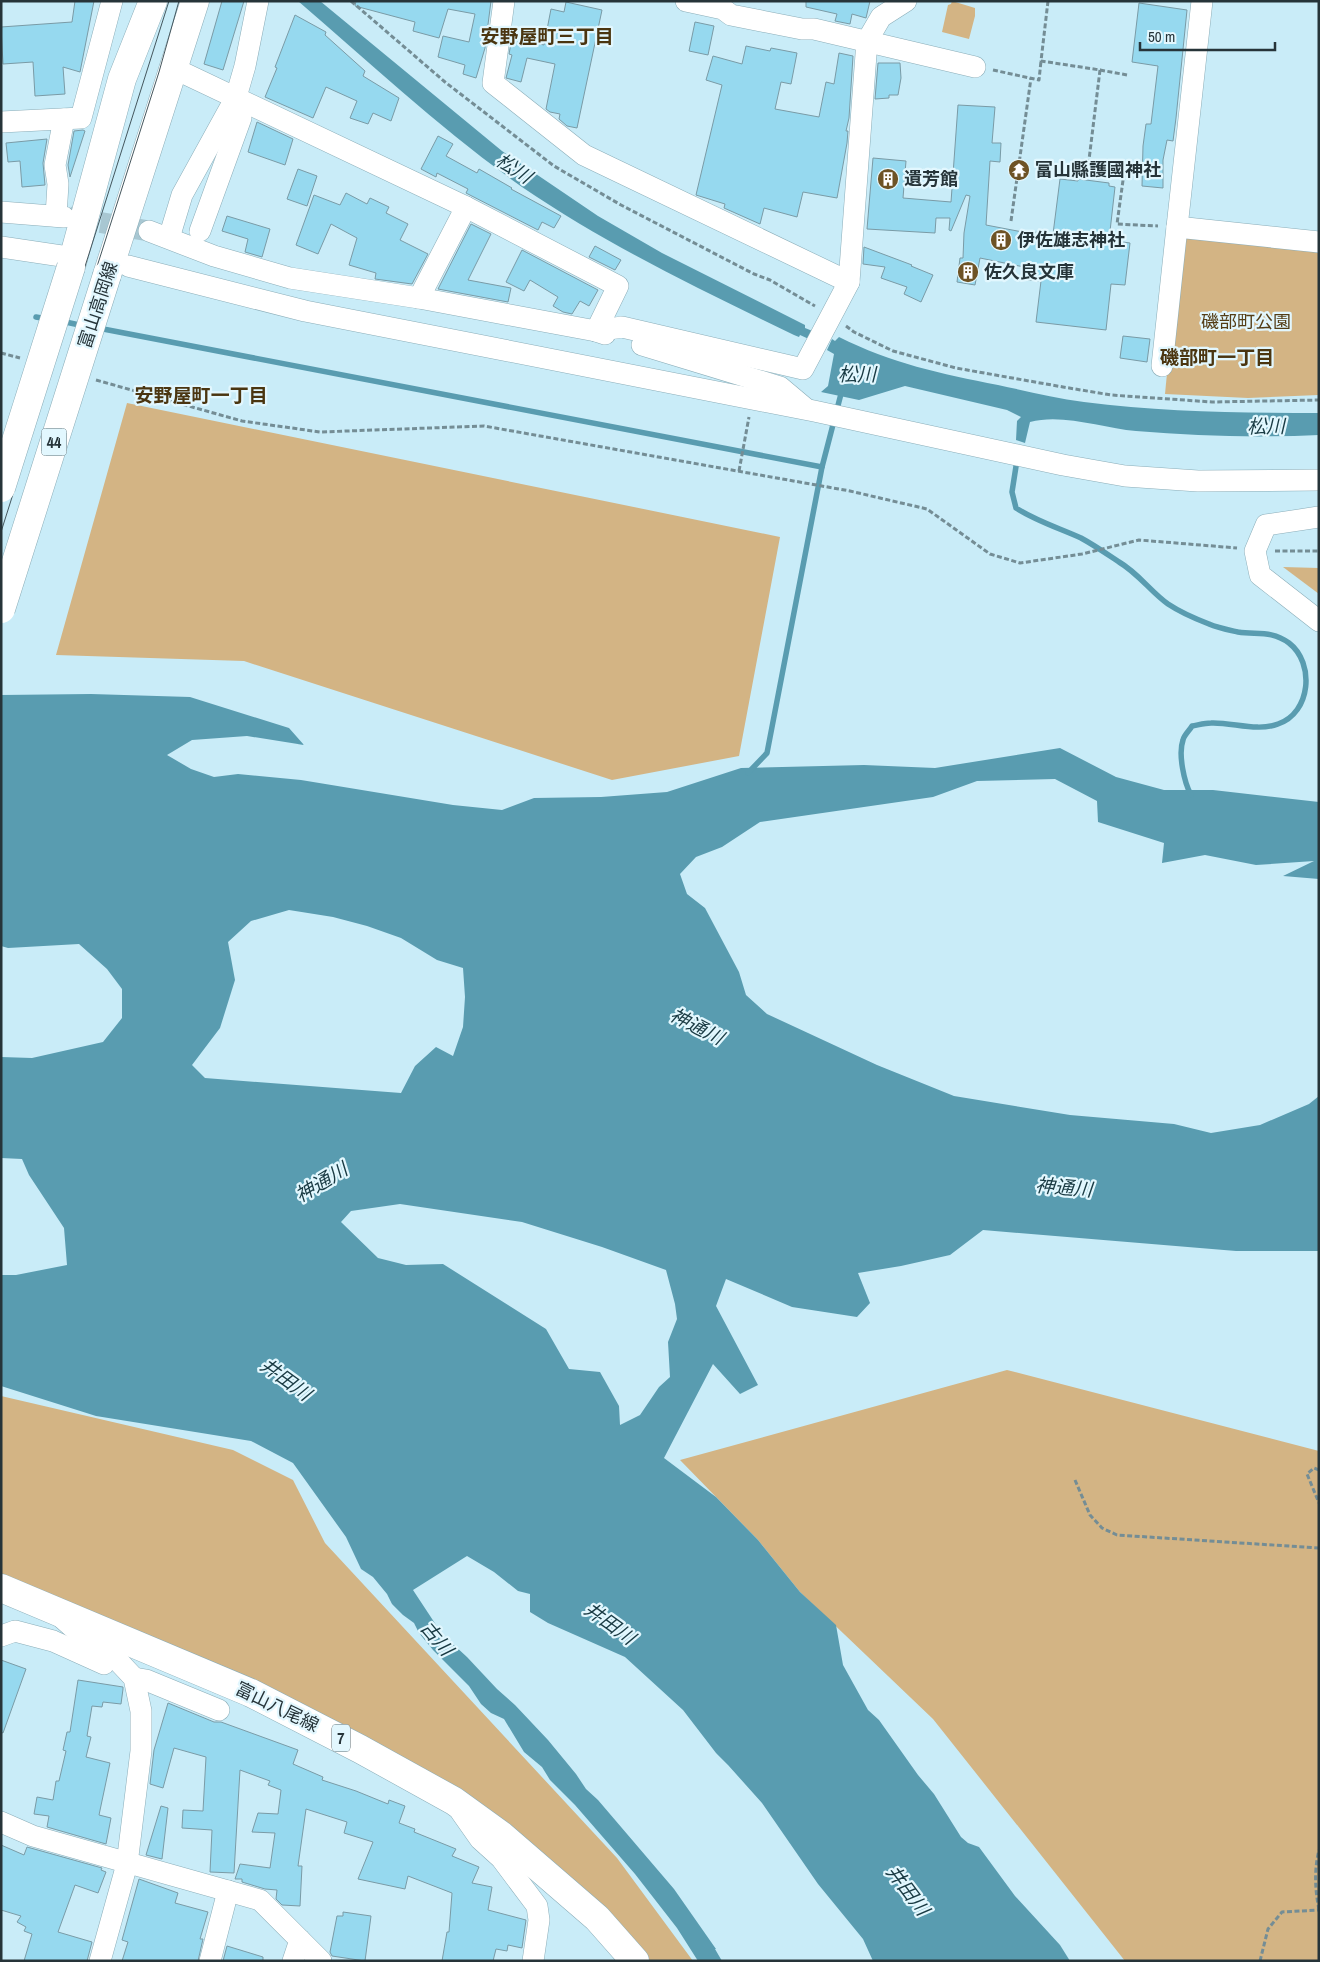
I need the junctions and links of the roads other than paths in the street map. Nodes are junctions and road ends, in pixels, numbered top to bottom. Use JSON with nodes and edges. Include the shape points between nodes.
{"nodes":[{"id":1,"x":112,"y":1,"type":"edge"},
{"id":2,"x":153,"y":1,"type":"edge"},
{"id":3,"x":195,"y":1,"type":"edge"},
{"id":4,"x":258,"y":1,"type":"edge"},
{"id":5,"x":504,"y":1,"type":"edge"},
{"id":6,"x":686,"y":1,"type":"edge"},
{"id":7,"x":906,"y":1,"type":"edge"},
{"id":8,"x":1202,"y":1,"type":"edge"},
{"id":9,"x":879,"y":9,"type":"edge"},
{"id":10,"x":867,"y":41,"type":"junction"},
{"id":11,"x":975,"y":67,"type":"road end"},
{"id":12,"x":173,"y":68,"type":"junction"},
{"id":13,"x":236,"y":97,"type":"junction"},
{"id":14,"x":64,"y":119,"type":"junction"},
{"id":15,"x":1,"y":122,"type":"edge"},
{"id":16,"x":466,"y":207,"type":"junction"},
{"id":17,"x":1,"y":212,"type":"edge"},
{"id":18,"x":1176,"y":227,"type":"junction"},
{"id":19,"x":149,"y":231,"type":"tunnel mouth"},
{"id":20,"x":200,"y":231,"type":"dead end"},
{"id":21,"x":169,"y":238,"type":"junction"},
{"id":22,"x":1319,"y":242,"type":"edge"},
{"id":23,"x":1,"y":247,"type":"edge"},
{"id":24,"x":73,"y":262,"type":"junction"},
{"id":25,"x":118,"y":270,"type":"junction"},
{"id":26,"x":849,"y":282,"type":"junction"},
{"id":27,"x":419,"y":298,"type":"junction"},
{"id":28,"x":596,"y":331,"type":"junction"},
{"id":29,"x":1162,"y":366,"type":"dead end"},
{"id":30,"x":806,"y":409,"type":"junction"},
{"id":31,"x":1319,"y":480,"type":"edge"},
{"id":32,"x":1,"y":488,"type":"edge"},
{"id":33,"x":1319,"y":517,"type":"edge"},
{"id":34,"x":1,"y":609,"type":"edge"},
{"id":35,"x":1319,"y":621,"type":"edge"},
{"id":36,"x":4,"y":1591,"type":"edge"},
{"id":37,"x":50,"y":1607,"type":"junction"},
{"id":38,"x":1,"y":1636,"type":"edge"},
{"id":39,"x":130,"y":1674,"type":"junction"},
{"id":40,"x":219,"y":1710,"type":"dead end"},
{"id":41,"x":454,"y":1801,"type":"junction"},
{"id":42,"x":1,"y":1822,"type":"edge"},
{"id":43,"x":127,"y":1864,"type":"junction"},
{"id":44,"x":228,"y":1890,"type":"junction"},
{"id":45,"x":300,"y":1940,"type":"junction"},
{"id":46,"x":100,"y":1961,"type":"edge"},
{"id":47,"x":210,"y":1961,"type":"edge"},
{"id":48,"x":293,"y":1961,"type":"edge"},
{"id":49,"x":321,"y":1961,"type":"edge"},
{"id":50,"x":532,"y":1961,"type":"edge"},
{"id":51,"x":635,"y":1961,"type":"edge"}],
"edges":[{"from":1,"to":14,"type":"street","via":[[81,118]]},
{"from":2,"to":24,"type":"main road","name":"富山高岡線","number":"44","via":[[122,79]]},
{"from":3,"to":12,"type":"main road","name":"富山高岡線","number":"44"},
{"from":4,"to":13,"type":"street"},
{"from":5,"to":26,"type":"street","via":[[492,83],[584,155]]},
{"from":6,"to":10,"type":"street","via":[[723,9],[732,15]]},
{"from":7,"to":9,"type":"street"},
{"from":8,"to":18,"type":"street"},
{"from":9,"to":10,"type":"street"},
{"from":10,"to":11,"type":"street"},
{"from":10,"to":26,"type":"street"},
{"from":12,"to":13,"type":"street"},
{"from":12,"to":25,"type":"main road","name":"富山高岡線","number":"44"},
{"from":13,"to":16,"type":"street"},
{"from":13,"to":20,"type":"street","via":[[241,118]]},
{"from":13,"to":21,"type":"street","via":[[182,195]]},
{"from":14,"to":15,"type":"street"},
{"from":14,"to":17,"type":"street","via":[[54,165],[60,216]]},
{"from":16,"to":27,"type":"street"},
{"from":16,"to":28,"type":"street","via":[[618,286]]},
{"from":18,"to":22,"type":"street"},
{"from":18,"to":29,"type":"street"},
{"from":19,"to":21,"type":"street"},
{"from":21,"to":27,"type":"street","via":[[214,256],[290,278]]},
{"from":23,"to":24,"type":"street"},
{"from":24,"to":32,"type":"main road","name":"富山高岡線","number":"44","bridge":true},
{"from":25,"to":30,"type":"street","via":[[305,311]]},
{"from":25,"to":34,"type":"main road","name":"富山高岡線","number":"44","bridge":true},
{"from":26,"to":28,"type":"street","via":[[803,369],[622,327]]},
{"from":27,"to":28,"type":"street"},
{"from":28,"to":30,"type":"street","via":[[780,387]]},
{"from":30,"to":31,"type":"street","via":[[1125,476],[1198,481]]},
{"from":33,"to":35,"type":"street","via":[[1266,524],[1255,551],[1260,575]]},
{"from":36,"to":37,"type":"main road","name":"富山八尾線","number":"7"},
{"from":37,"to":39,"type":"street"},
{"from":37,"to":41,"type":"main road","name":"富山八尾線","number":"7","via":[[251,1693],[360,1748]]},
{"from":38,"to":39,"type":"street","via":[[15,1631],[53,1641]]},
{"from":39,"to":40,"type":"street"},
{"from":39,"to":43,"type":"street","via":[[142,1711],[141,1751]]},
{"from":41,"to":50,"type":"street","via":[[480,1839],[501,1858],[537,1906],[540,1920]]},
{"from":41,"to":51,"type":"main road","name":"富山八尾線","number":"7","via":[[501,1835],[597,1918]]},
{"from":42,"to":43,"type":"street","via":[[33,1836]]},
{"from":43,"to":44,"type":"street"},
{"from":43,"to":46,"type":"street"},
{"from":44,"to":45,"type":"street","via":[[260,1900]]},
{"from":44,"to":47,"type":"street"},
{"from":45,"to":48,"type":"street"},
{"from":45,"to":49,"type":"street"}]}
